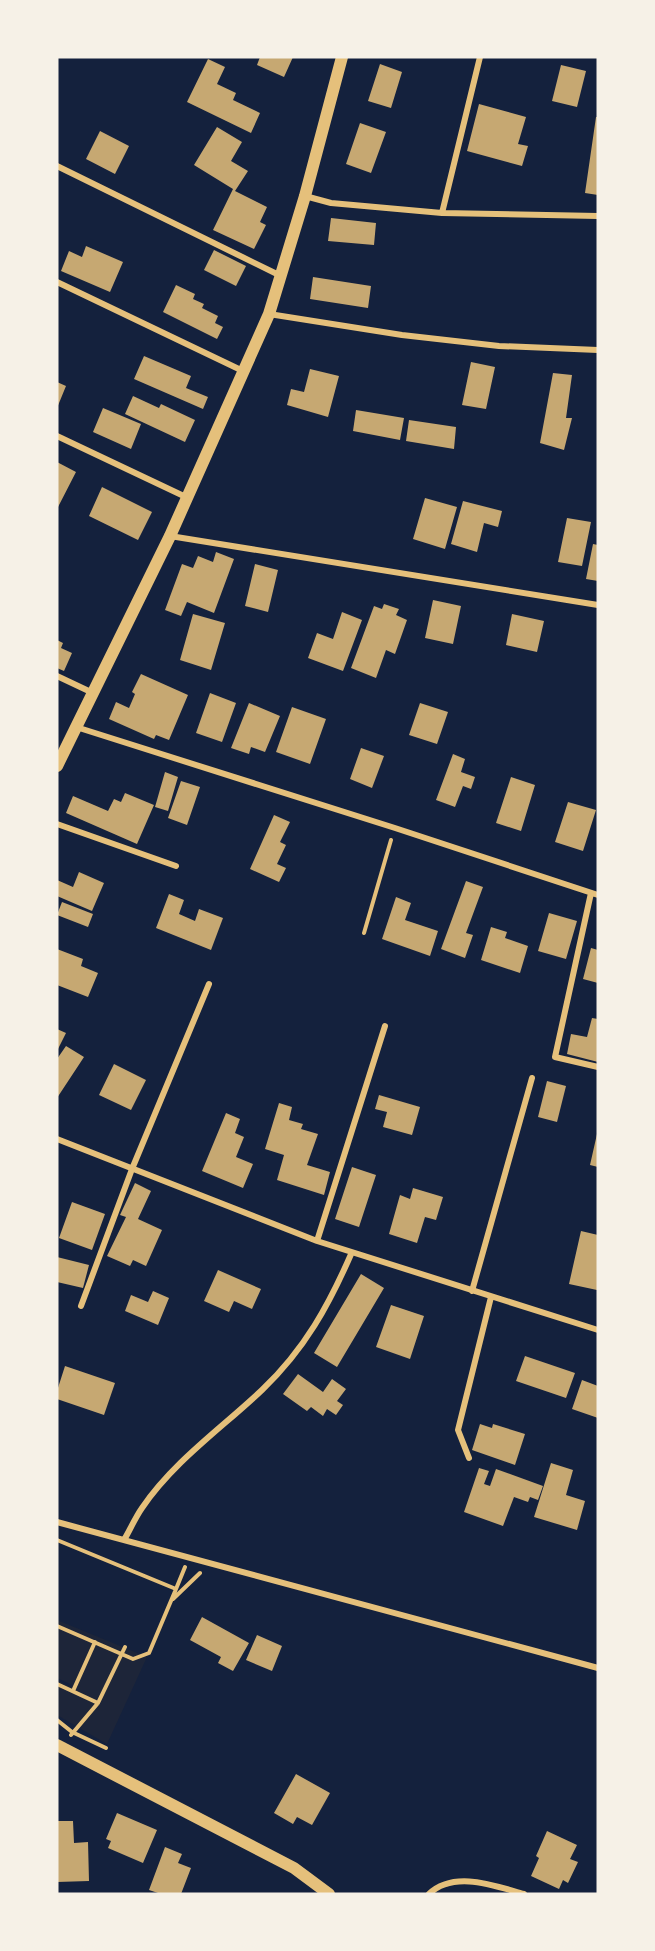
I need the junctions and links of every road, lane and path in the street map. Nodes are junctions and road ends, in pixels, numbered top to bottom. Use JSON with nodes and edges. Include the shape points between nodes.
{"nodes":[{"id":1,"x":342,"y":57,"type":"edge"},
{"id":2,"x":480,"y":57,"type":"edge"},
{"id":3,"x":57,"y":166,"type":"edge"},
{"id":4,"x":304,"y":196,"type":"junction"},
{"id":5,"x":442,"y":213,"type":"junction"},
{"id":6,"x":598,"y":216,"type":"edge"},
{"id":7,"x":282,"y":276,"type":"junction"},
{"id":8,"x":57,"y":282,"type":"edge"},
{"id":9,"x":269,"y":314,"type":"junction"},
{"id":10,"x":598,"y":350,"type":"edge"},
{"id":11,"x":245,"y":372,"type":"junction"},
{"id":12,"x":57,"y":436,"type":"edge"},
{"id":13,"x":188,"y":498,"type":"junction"},
{"id":14,"x":170,"y":536,"type":"junction"},
{"id":15,"x":598,"y":605,"type":"edge"},
{"id":16,"x":57,"y":676,"type":"edge"},
{"id":17,"x":93,"y":693,"type":"junction"},
{"id":18,"x":76,"y":727,"type":"junction"},
{"id":19,"x":57,"y":766,"type":"edge"},
{"id":20,"x":57,"y":824,"type":"edge"},
{"id":21,"x":395,"y":828,"type":"junction"},
{"id":22,"x":176,"y":866,"type":"dead end"},
{"id":23,"x":591,"y":893,"type":"junction"},
{"id":24,"x":598,"y":895,"type":"edge"},
{"id":25,"x":364,"y":933,"type":"dead end"},
{"id":26,"x":208,"y":984,"type":"dead end"},
{"id":27,"x":385,"y":1026,"type":"dead end"},
{"id":28,"x":598,"y":1067,"type":"edge"},
{"id":29,"x":532,"y":1078,"type":"dead end"},
{"id":30,"x":57,"y":1139,"type":"edge"},
{"id":31,"x":132,"y":1169,"type":"junction"},
{"id":32,"x":317,"y":1241,"type":"junction"},
{"id":33,"x":352,"y":1252,"type":"junction"},
{"id":34,"x":472,"y":1291,"type":"junction"},
{"id":35,"x":491,"y":1297,"type":"junction"},
{"id":36,"x":81,"y":1306,"type":"dead end"},
{"id":37,"x":598,"y":1330,"type":"edge"},
{"id":38,"x":470,"y":1458,"type":"dead end"},
{"id":39,"x":57,"y":1522,"type":"edge"},
{"id":40,"x":57,"y":1540,"type":"edge"},
{"id":41,"x":124,"y":1540,"type":"junction"},
{"id":42,"x":189,"y":1557,"type":"junction"},
{"id":43,"x":210,"y":1562,"type":"junction"},
{"id":44,"x":176,"y":1589,"type":"junction"},
{"id":45,"x":170,"y":1602,"type":"junction"},
{"id":46,"x":57,"y":1626,"type":"edge"},
{"id":47,"x":95,"y":1642,"type":"junction"},
{"id":48,"x":125,"y":1647,"type":"dead end"},
{"id":49,"x":121,"y":1654,"type":"junction"},
{"id":50,"x":598,"y":1668,"type":"edge"},
{"id":51,"x":57,"y":1684,"type":"edge"},
{"id":52,"x":73,"y":1691,"type":"junction"},
{"id":53,"x":98,"y":1702,"type":"junction"},
{"id":54,"x":57,"y":1720,"type":"edge"},
{"id":55,"x":72,"y":1732,"type":"junction"},
{"id":56,"x":62,"y":1747,"type":"edge"},
{"id":57,"x":106,"y":1748,"type":"dead end"},
{"id":58,"x":329,"y":1894,"type":"edge"},
{"id":59,"x":429,"y":1894,"type":"edge"},
{"id":60,"x":524,"y":1894,"type":"edge"}],
"edges":[{"from":1,"to":4,"type":"main road"},
{"from":2,"to":5,"type":"street"},
{"from":3,"to":7,"type":"street"},
{"from":4,"to":5,"type":"street","via":[[331,203]]},
{"from":4,"to":7,"type":"main road"},
{"from":5,"to":6,"type":"street"},
{"from":7,"to":9,"type":"main road"},
{"from":8,"to":11,"type":"street"},
{"from":9,"to":10,"type":"street","via":[[499,346]]},
{"from":9,"to":11,"type":"main road"},
{"from":11,"to":13,"type":"main road"},
{"from":12,"to":13,"type":"street"},
{"from":13,"to":14,"type":"main road"},
{"from":14,"to":15,"type":"street"},
{"from":14,"to":17,"type":"main road"},
{"from":16,"to":17,"type":"street"},
{"from":17,"to":18,"type":"main road"},
{"from":18,"to":19,"type":"main road"},
{"from":18,"to":21,"type":"street"},
{"from":20,"to":22,"type":"street"},
{"from":21,"to":23,"type":"street"},
{"from":21,"to":25,"type":"path"},
{"from":23,"to":24,"type":"street"},
{"from":23,"to":28,"type":"street","via":[[555,1057]]},
{"from":26,"to":31,"type":"street"},
{"from":27,"to":32,"type":"street"},
{"from":29,"to":34,"type":"street"},
{"from":30,"to":31,"type":"street"},
{"from":31,"to":32,"type":"street"},
{"from":31,"to":36,"type":"street"},
{"from":32,"to":33,"type":"street"},
{"from":33,"to":34,"type":"street"},
{"from":33,"to":41,"type":"street","via":[[319,1321],[297,1351],[263,1389],[174,1470],[142,1508]]},
{"from":34,"to":35,"type":"street"},
{"from":35,"to":37,"type":"street"},
{"from":35,"to":38,"type":"street","via":[[458,1430]]},
{"from":39,"to":41,"type":"street"},
{"from":40,"to":44,"type":"path"},
{"from":41,"to":42,"type":"street"},
{"from":42,"to":43,"type":"street"},
{"from":42,"to":44,"type":"path"},
{"from":43,"to":45,"type":"path"},
{"from":43,"to":50,"type":"street"},
{"from":44,"to":45,"type":"path"},
{"from":45,"to":49,"type":"path","via":[[148,1653],[133,1659]]},
{"from":46,"to":47,"type":"path"},
{"from":47,"to":49,"type":"path"},
{"from":47,"to":52,"type":"path"},
{"from":48,"to":49,"type":"path"},
{"from":49,"to":53,"type":"path"},
{"from":51,"to":52,"type":"path"},
{"from":52,"to":53,"type":"path"},
{"from":53,"to":55,"type":"path"},
{"from":54,"to":55,"type":"path"},
{"from":55,"to":56,"type":"path"},
{"from":55,"to":57,"type":"path"},
{"from":56,"to":58,"type":"main road","via":[[294,1868]]},
{"from":59,"to":60,"type":"street","via":[[447,1883],[464,1880]]}]}
